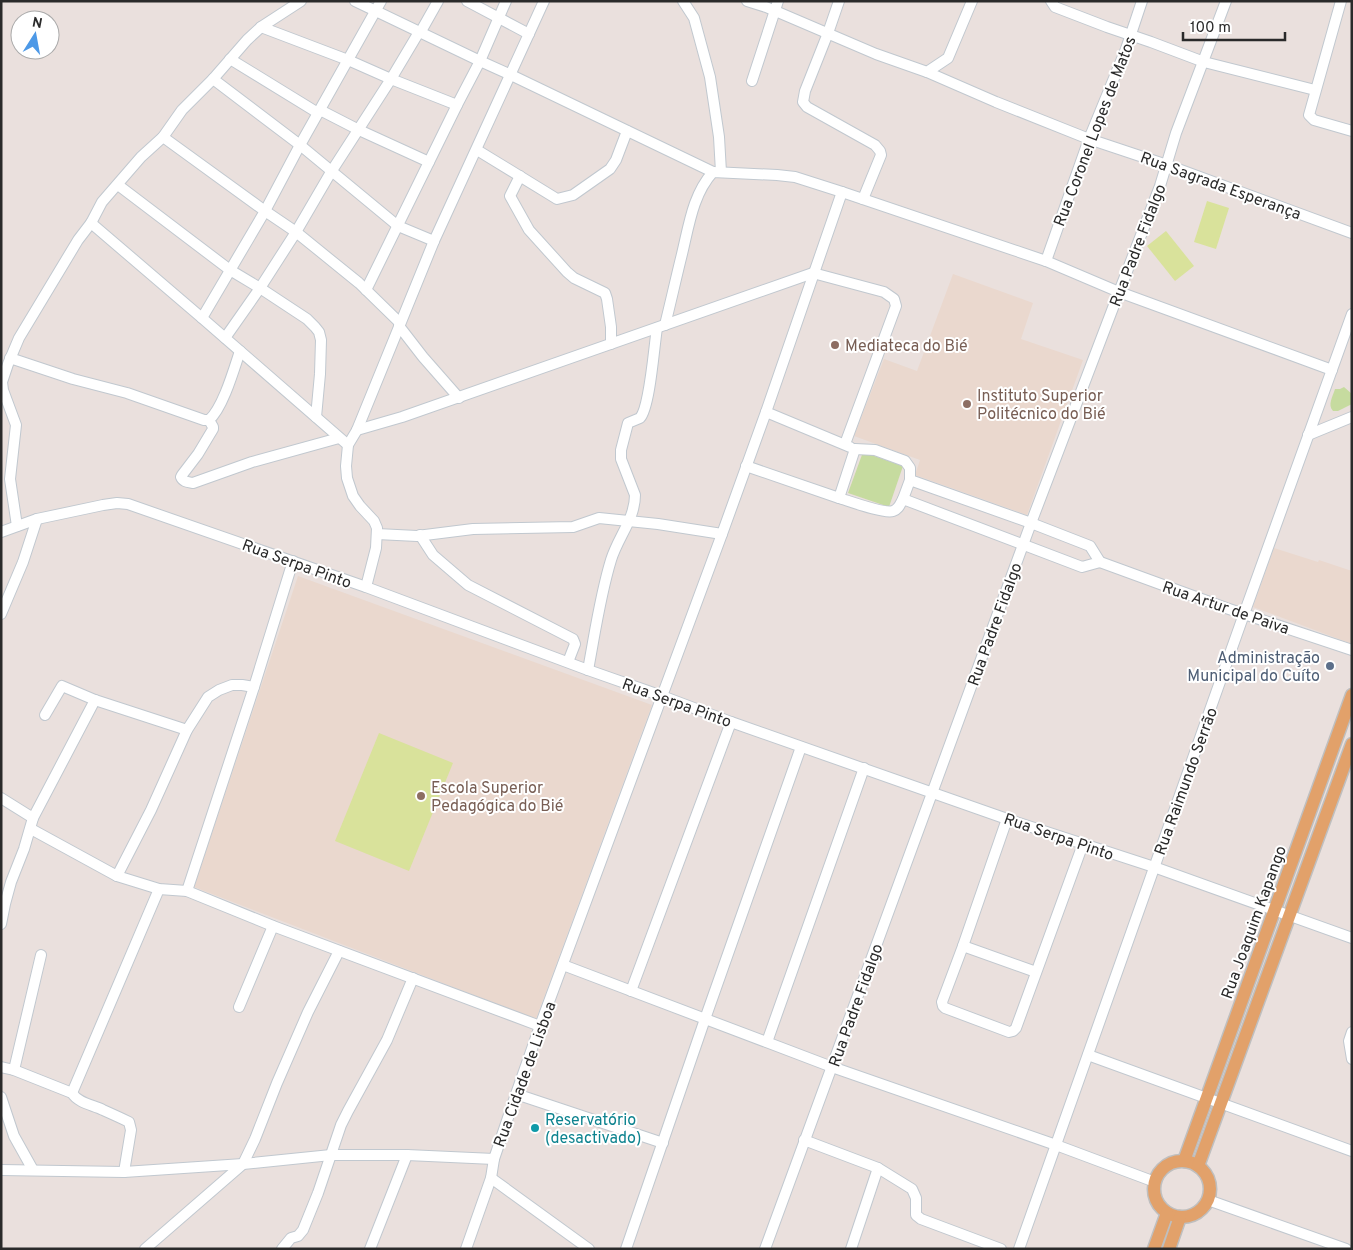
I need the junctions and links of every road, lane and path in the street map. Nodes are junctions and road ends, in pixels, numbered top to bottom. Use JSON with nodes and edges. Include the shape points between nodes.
{"nodes":[{"id":1,"x":301,"y":1,"type":"edge"},
{"id":2,"x":354,"y":1,"type":"edge"},
{"id":3,"x":381,"y":1,"type":"edge"},
{"id":4,"x":438,"y":1,"type":"edge"},
{"id":5,"x":467,"y":1,"type":"edge"},
{"id":6,"x":506,"y":1,"type":"edge"},
{"id":7,"x":544,"y":1,"type":"edge"},
{"id":8,"x":683,"y":1,"type":"edge"},
{"id":9,"x":747,"y":1,"type":"edge"},
{"id":10,"x":839,"y":1,"type":"edge"},
{"id":11,"x":972,"y":1,"type":"edge"},
{"id":12,"x":1051,"y":1,"type":"edge"},
{"id":13,"x":1142,"y":1,"type":"edge"},
{"id":14,"x":1226,"y":1,"type":"edge"},
{"id":15,"x":1341,"y":1,"type":"edge"},
{"id":16,"x":776,"y":6,"type":"edge"},
{"id":17,"x":376,"y":12,"type":"junction"},
{"id":18,"x":499,"y":18,"type":"junction"},
{"id":19,"x":262,"y":27,"type":"junction"},
{"id":20,"x":419,"y":32,"type":"junction"},
{"id":21,"x":828,"y":33,"type":"junction"},
{"id":22,"x":529,"y":34,"type":"junction"},
{"id":23,"x":1130,"y":35,"type":"junction"},
{"id":24,"x":230,"y":60,"type":"junction"},
{"id":25,"x":348,"y":60,"type":"junction"},
{"id":26,"x":480,"y":61,"type":"junction"},
{"id":27,"x":1204,"y":62,"type":"junction"},
{"id":28,"x":927,"y":72,"type":"junction"},
{"id":29,"x":511,"y":74,"type":"junction"},
{"id":30,"x":213,"y":79,"type":"junction"},
{"id":31,"x":391,"y":79,"type":"junction"},
{"id":32,"x":752,"y":81,"type":"dead end"},
{"id":33,"x":1315,"y":90,"type":"junction"},
{"id":34,"x":457,"y":105,"type":"junction"},
{"id":35,"x":319,"y":111,"type":"junction"},
{"id":36,"x":359,"y":130,"type":"junction"},
{"id":37,"x":627,"y":130,"type":"junction"},
{"id":38,"x":1352,"y":131,"type":"edge"},
{"id":39,"x":163,"y":137,"type":"junction"},
{"id":40,"x":1089,"y":139,"type":"junction"},
{"id":41,"x":300,"y":145,"type":"junction"},
{"id":42,"x":477,"y":150,"type":"junction"},
{"id":43,"x":429,"y":162,"type":"junction"},
{"id":44,"x":1166,"y":164,"type":"junction"},
{"id":45,"x":332,"y":172,"type":"junction"},
{"id":46,"x":717,"y":172,"type":"junction"},
{"id":47,"x":520,"y":176,"type":"junction"},
{"id":48,"x":118,"y":185,"type":"junction"},
{"id":49,"x":842,"y":192,"type":"junction"},
{"id":50,"x":863,"y":198,"type":"junction"},
{"id":51,"x":265,"y":211,"type":"junction"},
{"id":52,"x":91,"y":223,"type":"junction"},
{"id":53,"x":398,"y":226,"type":"junction"},
{"id":54,"x":296,"y":232,"type":"junction"},
{"id":55,"x":1352,"y":233,"type":"edge"},
{"id":56,"x":434,"y":241,"type":"junction"},
{"id":57,"x":1046,"y":261,"type":"junction"},
{"id":58,"x":230,"y":270,"type":"junction"},
{"id":59,"x":813,"y":273,"type":"junction"},
{"id":60,"x":260,"y":288,"type":"junction"},
{"id":61,"x":366,"y":290,"type":"junction"},
{"id":62,"x":1119,"y":292,"type":"junction"},
{"id":63,"x":1352,"y":314,"type":"edge"},
{"id":64,"x":202,"y":318,"type":"junction"},
{"id":65,"x":400,"y":325,"type":"junction"},
{"id":66,"x":661,"y":327,"type":"junction"},
{"id":67,"x":225,"y":338,"type":"junction"},
{"id":68,"x":611,"y":344,"type":"junction"},
{"id":69,"x":240,"y":351,"type":"junction"},
{"id":70,"x":10,"y":358,"type":"junction"},
{"id":71,"x":1332,"y":370,"type":"junction"},
{"id":72,"x":459,"y":398,"type":"junction"},
{"id":73,"x":766,"y":412,"type":"junction"},
{"id":74,"x":316,"y":417,"type":"junction"},
{"id":75,"x":1352,"y":417,"type":"edge"},
{"id":76,"x":209,"y":420,"type":"junction"},
{"id":77,"x":357,"y":430,"type":"junction"},
{"id":78,"x":1308,"y":435,"type":"junction"},
{"id":79,"x":339,"y":438,"type":"junction"},
{"id":80,"x":845,"y":444,"type":"junction"},
{"id":81,"x":348,"y":445,"type":"junction"},
{"id":82,"x":855,"y":449,"type":"junction"},
{"id":83,"x":746,"y":466,"type":"junction"},
{"id":84,"x":910,"y":480,"type":"junction"},
{"id":85,"x":839,"y":498,"type":"junction"},
{"id":86,"x":903,"y":499,"type":"junction"},
{"id":87,"x":37,"y":519,"type":"junction"},
{"id":88,"x":630,"y":521,"type":"junction"},
{"id":89,"x":1031,"y":523,"type":"junction"},
{"id":90,"x":17,"y":526,"type":"junction"},
{"id":91,"x":1,"y":532,"type":"edge"},
{"id":92,"x":377,"y":534,"type":"junction"},
{"id":93,"x":722,"y":534,"type":"junction"},
{"id":94,"x":420,"y":535,"type":"junction"},
{"id":95,"x":1023,"y":546,"type":"junction"},
{"id":96,"x":293,"y":561,"type":"junction"},
{"id":97,"x":1100,"y":562,"type":"junction"},
{"id":98,"x":366,"y":587,"type":"junction"},
{"id":99,"x":1,"y":614,"type":"edge"},
{"id":100,"x":1244,"y":614,"type":"junction"},
{"id":101,"x":1352,"y":650,"type":"edge"},
{"id":102,"x":568,"y":662,"type":"junction"},
{"id":103,"x":588,"y":670,"type":"junction"},
{"id":104,"x":254,"y":687,"type":"junction"},
{"id":105,"x":1352,"y":695,"type":"edge"},
{"id":106,"x":662,"y":696,"type":"junction"},
{"id":107,"x":95,"y":700,"type":"junction"},
{"id":108,"x":45,"y":715,"type":"dead end"},
{"id":109,"x":731,"y":722,"type":"junction"},
{"id":110,"x":187,"y":730,"type":"junction"},
{"id":111,"x":1337,"y":739,"type":"junction"},
{"id":112,"x":1351,"y":745,"type":"edge"},
{"id":113,"x":801,"y":747,"type":"junction"},
{"id":114,"x":864,"y":768,"type":"junction"},
{"id":115,"x":932,"y":792,"type":"junction"},
{"id":116,"x":1,"y":798,"type":"edge"},
{"id":117,"x":33,"y":818,"type":"junction"},
{"id":118,"x":1007,"y":818,"type":"junction"},
{"id":119,"x":1306,"y":823,"type":"junction"},
{"id":120,"x":31,"y":829,"type":"junction"},
{"id":121,"x":1321,"y":829,"type":"junction"},
{"id":122,"x":1083,"y":844,"type":"junction"},
{"id":123,"x":1154,"y":867,"type":"junction"},
{"id":124,"x":117,"y":876,"type":"junction"},
{"id":125,"x":159,"y":889,"type":"junction"},
{"id":126,"x":187,"y":891,"type":"junction"},
{"id":127,"x":1275,"y":911,"type":"junction"},
{"id":128,"x":1289,"y":916,"type":"junction"},
{"id":129,"x":1,"y":924,"type":"edge"},
{"id":130,"x":273,"y":926,"type":"junction"},
{"id":131,"x":1352,"y":938,"type":"edge"},
{"id":132,"x":963,"y":946,"type":"junction"},
{"id":133,"x":339,"y":951,"type":"junction"},
{"id":134,"x":41,"y":956,"type":"dead end"},
{"id":135,"x":563,"y":965,"type":"junction"},
{"id":136,"x":1036,"y":972,"type":"junction"},
{"id":137,"x":413,"y":978,"type":"junction"},
{"id":138,"x":631,"y":991,"type":"junction"},
{"id":139,"x":1239,"y":1006,"type":"junction"},
{"id":140,"x":239,"y":1007,"type":"dead end"},
{"id":141,"x":1255,"y":1012,"type":"junction"},
{"id":142,"x":705,"y":1018,"type":"junction"},
{"id":143,"x":540,"y":1026,"type":"junction"},
{"id":144,"x":1352,"y":1032,"type":"edge"},
{"id":145,"x":767,"y":1042,"type":"junction"},
{"id":146,"x":1088,"y":1055,"type":"junction"},
{"id":147,"x":1352,"y":1059,"type":"edge"},
{"id":148,"x":1,"y":1067,"type":"edge"},
{"id":149,"x":832,"y":1067,"type":"junction"},
{"id":150,"x":14,"y":1070,"type":"junction"},
{"id":151,"x":72,"y":1093,"type":"junction"},
{"id":152,"x":516,"y":1094,"type":"junction"},
{"id":153,"x":1,"y":1097,"type":"edge"},
{"id":154,"x":1206,"y":1098,"type":"junction"},
{"id":155,"x":1221,"y":1104,"type":"junction"},
{"id":156,"x":804,"y":1140,"type":"junction"},
{"id":157,"x":663,"y":1143,"type":"junction"},
{"id":158,"x":1056,"y":1145,"type":"junction"},
{"id":159,"x":1352,"y":1151,"type":"edge"},
{"id":160,"x":331,"y":1155,"type":"junction"},
{"id":161,"x":407,"y":1155,"type":"junction"},
{"id":162,"x":494,"y":1158,"type":"junction"},
{"id":163,"x":1184,"y":1161,"type":"junction"},
{"id":164,"x":243,"y":1164,"type":"junction"},
{"id":165,"x":1198,"y":1166,"type":"junction"},
{"id":166,"x":878,"y":1168,"type":"junction"},
{"id":167,"x":1,"y":1170,"type":"edge"},
{"id":168,"x":33,"y":1170,"type":"junction"},
{"id":169,"x":124,"y":1172,"type":"junction"},
{"id":170,"x":491,"y":1178,"type":"junction"},
{"id":171,"x":1155,"y":1182,"type":"junction"},
{"id":172,"x":1208,"y":1200,"type":"junction"},
{"id":173,"x":1167,"y":1213,"type":"junction"},
{"id":174,"x":1180,"y":1217,"type":"junction"},
{"id":175,"x":145,"y":1249,"type":"edge"},
{"id":176,"x":282,"y":1249,"type":"edge"},
{"id":177,"x":370,"y":1249,"type":"edge"},
{"id":178,"x":466,"y":1249,"type":"edge"},
{"id":179,"x":589,"y":1249,"type":"edge"},
{"id":180,"x":626,"y":1249,"type":"edge"},
{"id":181,"x":765,"y":1249,"type":"edge"},
{"id":182,"x":851,"y":1249,"type":"edge"},
{"id":183,"x":1001,"y":1249,"type":"edge"},
{"id":184,"x":1019,"y":1249,"type":"edge"},
{"id":185,"x":1154,"y":1249,"type":"edge"},
{"id":186,"x":1169,"y":1249,"type":"edge"},
{"id":187,"x":1346,"y":1249,"type":"edge"}],
"edges":[{"from":1,"to":19,"type":"street"},
{"from":2,"to":17,"type":"street"},
{"from":3,"to":17,"type":"street"},
{"from":4,"to":20,"type":"street"},
{"from":5,"to":18,"type":"street"},
{"from":6,"to":18,"type":"street"},
{"from":7,"to":22,"type":"street"},
{"from":8,"to":46,"type":"street","via":[[694,18],[710,78],[719,137]]},
{"from":9,"to":16,"type":"street","name":"Rua Sagrada Esperança"},
{"from":10,"to":21,"type":"street"},
{"from":11,"to":28,"type":"street","via":[[948,58]]},
{"from":12,"to":23,"type":"street","via":[[1055,7]]},
{"from":13,"to":23,"type":"street","name":"Rua Coronel Lopes de Matos"},
{"from":14,"to":27,"type":"street","name":"Rua Padre Fidalgo"},
{"from":15,"to":33,"type":"street"},
{"from":16,"to":21,"type":"street","name":"Rua Sagrada Esperança"},
{"from":16,"to":32,"type":"street"},
{"from":17,"to":20,"type":"street"},
{"from":17,"to":25,"type":"street"},
{"from":18,"to":22,"type":"street"},
{"from":18,"to":26,"type":"street"},
{"from":19,"to":24,"type":"street"},
{"from":19,"to":25,"type":"street"},
{"from":20,"to":26,"type":"street"},
{"from":20,"to":31,"type":"street"},
{"from":21,"to":28,"type":"street","name":"Rua Sagrada Esperança"},
{"from":21,"to":50,"type":"street","via":[[802,99],[806,107],[875,145],[880,151]]},
{"from":22,"to":29,"type":"street"},
{"from":23,"to":27,"type":"street"},
{"from":23,"to":40,"type":"street","name":"Rua Coronel Lopes de Matos"},
{"from":24,"to":30,"type":"street"},
{"from":24,"to":35,"type":"street"},
{"from":25,"to":31,"type":"street"},
{"from":25,"to":35,"type":"street"},
{"from":26,"to":29,"type":"street"},
{"from":26,"to":34,"type":"street"},
{"from":27,"to":33,"type":"street"},
{"from":27,"to":44,"type":"street","name":"Rua Padre Fidalgo"},
{"from":28,"to":40,"type":"street","name":"Rua Sagrada Esperança"},
{"from":29,"to":37,"type":"street"},
{"from":29,"to":42,"type":"street"},
{"from":30,"to":39,"type":"street","via":[[182,110]]},
{"from":30,"to":41,"type":"street"},
{"from":31,"to":34,"type":"street"},
{"from":31,"to":36,"type":"street"},
{"from":33,"to":38,"type":"street","via":[[1310,117]]},
{"from":34,"to":43,"type":"street"},
{"from":35,"to":36,"type":"street"},
{"from":35,"to":41,"type":"street"},
{"from":36,"to":43,"type":"street"},
{"from":36,"to":45,"type":"street"},
{"from":37,"to":46,"type":"street"},
{"from":37,"to":47,"type":"street","via":[[610,169],[573,195],[555,198]]},
{"from":39,"to":48,"type":"street"},
{"from":39,"to":51,"type":"street"},
{"from":40,"to":44,"type":"street","name":"Rua Sagrada Esperança"},
{"from":40,"to":57,"type":"street","name":"Rua Coronel Lopes de Matos"},
{"from":41,"to":45,"type":"street"},
{"from":41,"to":51,"type":"street"},
{"from":42,"to":47,"type":"street"},
{"from":42,"to":56,"type":"street"},
{"from":43,"to":53,"type":"street"},
{"from":44,"to":55,"type":"street","name":"Rua Sagrada Esperança"},
{"from":44,"to":62,"type":"street","name":"Rua Padre Fidalgo"},
{"from":45,"to":53,"type":"street"},
{"from":45,"to":54,"type":"street"},
{"from":46,"to":49,"type":"street","via":[[795,177]]},
{"from":46,"to":66,"type":"street","via":[[707,179],[692,211]]},
{"from":47,"to":68,"type":"street","via":[[510,196],[529,230],[574,278],[604,293]]},
{"from":48,"to":52,"type":"street","via":[[102,202]]},
{"from":48,"to":58,"type":"street"},
{"from":49,"to":50,"type":"street"},
{"from":49,"to":59,"type":"street","name":"Rua Cidade de Lisboa"},
{"from":50,"to":57,"type":"street"},
{"from":51,"to":54,"type":"street"},
{"from":51,"to":58,"type":"street"},
{"from":52,"to":64,"type":"street"},
{"from":52,"to":70,"type":"street","via":[[19,338]]},
{"from":53,"to":56,"type":"street"},
{"from":53,"to":61,"type":"street"},
{"from":54,"to":60,"type":"street"},
{"from":54,"to":61,"type":"street"},
{"from":56,"to":65,"type":"street"},
{"from":57,"to":62,"type":"street"},
{"from":58,"to":60,"type":"street"},
{"from":58,"to":64,"type":"street"},
{"from":59,"to":66,"type":"street"},
{"from":59,"to":73,"type":"street","name":"Rua Cidade de Lisboa"},
{"from":59,"to":80,"type":"street","via":[[884,292],[894,299],[896,306]]},
{"from":60,"to":67,"type":"street"},
{"from":60,"to":74,"type":"street","via":[[307,319],[319,332]]},
{"from":61,"to":65,"type":"street"},
{"from":62,"to":71,"type":"street"},
{"from":62,"to":89,"type":"street","name":"Rua Padre Fidalgo"},
{"from":63,"to":71,"type":"street","name":"Rua Raimundo Serrão"},
{"from":64,"to":67,"type":"street"},
{"from":65,"to":72,"type":"street"},
{"from":65,"to":77,"type":"street"},
{"from":66,"to":68,"type":"street"},
{"from":66,"to":88,"type":"street","via":[[644,412],[640,418],[628,422],[621,450],[621,459],[635,495]]},
{"from":67,"to":69,"type":"street"},
{"from":68,"to":72,"type":"street"},
{"from":69,"to":74,"type":"street"},
{"from":69,"to":76,"type":"street","via":[[226,393]]},
{"from":70,"to":76,"type":"street"},
{"from":70,"to":90,"type":"street","via":[[2,382],[16,425],[10,479]]},
{"from":71,"to":78,"type":"street","name":"Rua Raimundo Serrão"},
{"from":72,"to":77,"type":"street"},
{"from":73,"to":80,"type":"street"},
{"from":73,"to":83,"type":"street","name":"Rua Cidade de Lisboa"},
{"from":74,"to":79,"type":"street"},
{"from":75,"to":78,"type":"street"},
{"from":76,"to":79,"type":"street","via":[[213,429],[182,475],[186,482],[193,484],[252,462]]},
{"from":77,"to":81,"type":"street"},
{"from":78,"to":100,"type":"street","name":"Rua Raimundo Serrão"},
{"from":79,"to":81,"type":"street"},
{"from":80,"to":82,"type":"street"},
{"from":81,"to":92,"type":"street","via":[[347,478],[353,496],[374,521]]},
{"from":82,"to":84,"type":"street","via":[[875,450],[905,461],[910,468]]},
{"from":82,"to":85,"type":"street"},
{"from":83,"to":85,"type":"street"},
{"from":83,"to":93,"type":"street","name":"Rua Cidade de Lisboa"},
{"from":84,"to":86,"type":"street"},
{"from":84,"to":89,"type":"street"},
{"from":85,"to":86,"type":"street","via":[[892,512],[899,508]]},
{"from":86,"to":95,"type":"street"},
{"from":87,"to":90,"type":"street","name":"Rua Serpa Pinto"},
{"from":87,"to":96,"type":"street","name":"Rua Serpa Pinto","via":[[117,502]]},
{"from":87,"to":99,"type":"street"},
{"from":88,"to":93,"type":"street"},
{"from":88,"to":94,"type":"street","via":[[599,518],[573,527],[473,529]]},
{"from":88,"to":103,"type":"street","via":[[611,561]]},
{"from":89,"to":95,"type":"street","name":"Rua Padre Fidalgo"},
{"from":89,"to":97,"type":"street","via":[[1090,546]]},
{"from":90,"to":91,"type":"street","name":"Rua Serpa Pinto"},
{"from":92,"to":94,"type":"street"},
{"from":92,"to":98,"type":"street"},
{"from":93,"to":106,"type":"street","name":"Rua Cidade de Lisboa"},
{"from":94,"to":102,"type":"street","via":[[433,555],[468,585],[573,639],[575,644]]},
{"from":95,"to":97,"type":"street","via":[[1082,567]]},
{"from":95,"to":115,"type":"street","name":"Rua Padre Fidalgo"},
{"from":96,"to":98,"type":"street","name":"Rua Serpa Pinto"},
{"from":96,"to":104,"type":"street"},
{"from":97,"to":100,"type":"street","name":"Rua Artur de Paiva"},
{"from":98,"to":102,"type":"street","name":"Rua Serpa Pinto"},
{"from":100,"to":101,"type":"street","name":"Rua Artur de Paiva"},
{"from":100,"to":123,"type":"street","name":"Rua Raimundo Serrão"},
{"from":102,"to":103,"type":"street","name":"Rua Serpa Pinto"},
{"from":103,"to":106,"type":"street","name":"Rua Serpa Pinto"},
{"from":104,"to":110,"type":"street","via":[[232,685],[218,690],[208,697]]},
{"from":104,"to":126,"type":"street"},
{"from":105,"to":111,"type":"main road","name":"Rua Joaquim Kapango"},
{"from":106,"to":109,"type":"street","name":"Rua Serpa Pinto"},
{"from":106,"to":135,"type":"street","name":"Rua Cidade de Lisboa"},
{"from":107,"to":108,"type":"street","via":[[62,686]]},
{"from":107,"to":110,"type":"street"},
{"from":107,"to":117,"type":"street"},
{"from":109,"to":113,"type":"street","name":"Rua Serpa Pinto"},
{"from":109,"to":138,"type":"street"},
{"from":110,"to":124,"type":"street"},
{"from":111,"to":112,"type":"main road"},
{"from":111,"to":119,"type":"main road","name":"Rua Joaquim Kapango"},
{"from":112,"to":121,"type":"main road","name":"Rua Joaquim Kapango"},
{"from":113,"to":114,"type":"street","name":"Rua Serpa Pinto"},
{"from":113,"to":142,"type":"street"},
{"from":114,"to":115,"type":"street","name":"Rua Serpa Pinto"},
{"from":114,"to":145,"type":"street"},
{"from":115,"to":118,"type":"street","name":"Rua Serpa Pinto"},
{"from":115,"to":149,"type":"street","name":"Rua Padre Fidalgo"},
{"from":116,"to":117,"type":"street"},
{"from":117,"to":120,"type":"street"},
{"from":118,"to":122,"type":"street","name":"Rua Serpa Pinto"},
{"from":118,"to":132,"type":"street"},
{"from":119,"to":121,"type":"main road"},
{"from":119,"to":127,"type":"main road","name":"Rua Joaquim Kapango"},
{"from":120,"to":124,"type":"street"},
{"from":120,"to":129,"type":"street","via":[[11,882]]},
{"from":121,"to":128,"type":"main road","name":"Rua Joaquim Kapango"},
{"from":122,"to":123,"type":"street","name":"Rua Serpa Pinto"},
{"from":122,"to":136,"type":"street"},
{"from":123,"to":127,"type":"street","name":"Rua Serpa Pinto"},
{"from":123,"to":146,"type":"street","name":"Rua Raimundo Serrão"},
{"from":124,"to":125,"type":"street"},
{"from":125,"to":126,"type":"street"},
{"from":125,"to":151,"type":"street"},
{"from":126,"to":130,"type":"street"},
{"from":127,"to":128,"type":"street","name":"Rua Serpa Pinto"},
{"from":127,"to":139,"type":"main road","name":"Rua Joaquim Kapango"},
{"from":128,"to":131,"type":"street","name":"Rua Serpa Pinto"},
{"from":128,"to":141,"type":"main road","name":"Rua Joaquim Kapango"},
{"from":130,"to":133,"type":"street"},
{"from":130,"to":140,"type":"street"},
{"from":132,"to":136,"type":"street"},
{"from":132,"to":136,"type":"street","via":[[942,1006],[1009,1032],[1016,1028]]},
{"from":133,"to":137,"type":"street"},
{"from":133,"to":164,"type":"street","via":[[308,1012]]},
{"from":134,"to":150,"type":"street"},
{"from":135,"to":138,"type":"street"},
{"from":135,"to":143,"type":"street","name":"Rua Cidade de Lisboa"},
{"from":137,"to":143,"type":"street"},
{"from":137,"to":160,"type":"street","via":[[387,1040],[341,1125]]},
{"from":138,"to":142,"type":"street"},
{"from":139,"to":141,"type":"main road"},
{"from":139,"to":154,"type":"main road","name":"Rua Joaquim Kapango"},
{"from":141,"to":155,"type":"main road","name":"Rua Joaquim Kapango"},
{"from":142,"to":145,"type":"street"},
{"from":142,"to":157,"type":"street"},
{"from":143,"to":152,"type":"street","name":"Rua Cidade de Lisboa"},
{"from":144,"to":147,"type":"street","via":[[1349,1041]]},
{"from":145,"to":149,"type":"street"},
{"from":146,"to":154,"type":"street"},
{"from":146,"to":158,"type":"street","name":"Rua Raimundo Serrão"},
{"from":148,"to":150,"type":"street"},
{"from":149,"to":156,"type":"street","name":"Rua Padre Fidalgo"},
{"from":149,"to":158,"type":"street"},
{"from":150,"to":151,"type":"street"},
{"from":151,"to":169,"type":"street","via":[[75,1098],[129,1122],[131,1130]]},
{"from":152,"to":157,"type":"street"},
{"from":152,"to":162,"type":"street","name":"Rua Cidade de Lisboa"},
{"from":153,"to":168,"type":"street","via":[[14,1136]]},
{"from":154,"to":155,"type":"street"},
{"from":154,"to":163,"type":"main road","name":"Rua Joaquim Kapango"},
{"from":155,"to":159,"type":"street"},
{"from":155,"to":165,"type":"main road","name":"Rua Joaquim Kapango"},
{"from":156,"to":166,"type":"street"},
{"from":156,"to":181,"type":"street","name":"Rua Padre Fidalgo"},
{"from":157,"to":180,"type":"street"},
{"from":158,"to":171,"type":"street"},
{"from":158,"to":184,"type":"street","name":"Rua Raimundo Serrão"},
{"from":160,"to":161,"type":"street","name":"Rua Cidade de Lisboa"},
{"from":160,"to":164,"type":"street","name":"Rua Cidade de Lisboa"},
{"from":160,"to":176,"type":"street","via":[[303,1230],[290,1238]]},
{"from":161,"to":162,"type":"street","name":"Rua Cidade de Lisboa"},
{"from":161,"to":177,"type":"street"},
{"from":162,"to":170,"type":"street"},
{"from":163,"to":165,"type":"main road"},
{"from":163,"to":171,"type":"main road","via":[[1166,1166]]},
{"from":164,"to":169,"type":"street","name":"Rua Cidade de Lisboa"},
{"from":164,"to":175,"type":"street"},
{"from":165,"to":172,"type":"main road","via":[[1210,1181]]},
{"from":166,"to":182,"type":"street"},
{"from":166,"to":183,"type":"street","via":[[912,1189],[916,1198],[916,1215],[921,1219]]},
{"from":167,"to":168,"type":"street","name":"Rua Cidade de Lisboa"},
{"from":168,"to":169,"type":"street","name":"Rua Cidade de Lisboa"},
{"from":170,"to":178,"type":"street"},
{"from":170,"to":179,"type":"street"},
{"from":171,"to":173,"type":"main road","via":[[1156,1200]]},
{"from":172,"to":174,"type":"main road","via":[[1197,1213]]},
{"from":172,"to":187,"type":"street"},
{"from":173,"to":174,"type":"main road"},
{"from":173,"to":185,"type":"main road"},
{"from":174,"to":186,"type":"main road"}]}
